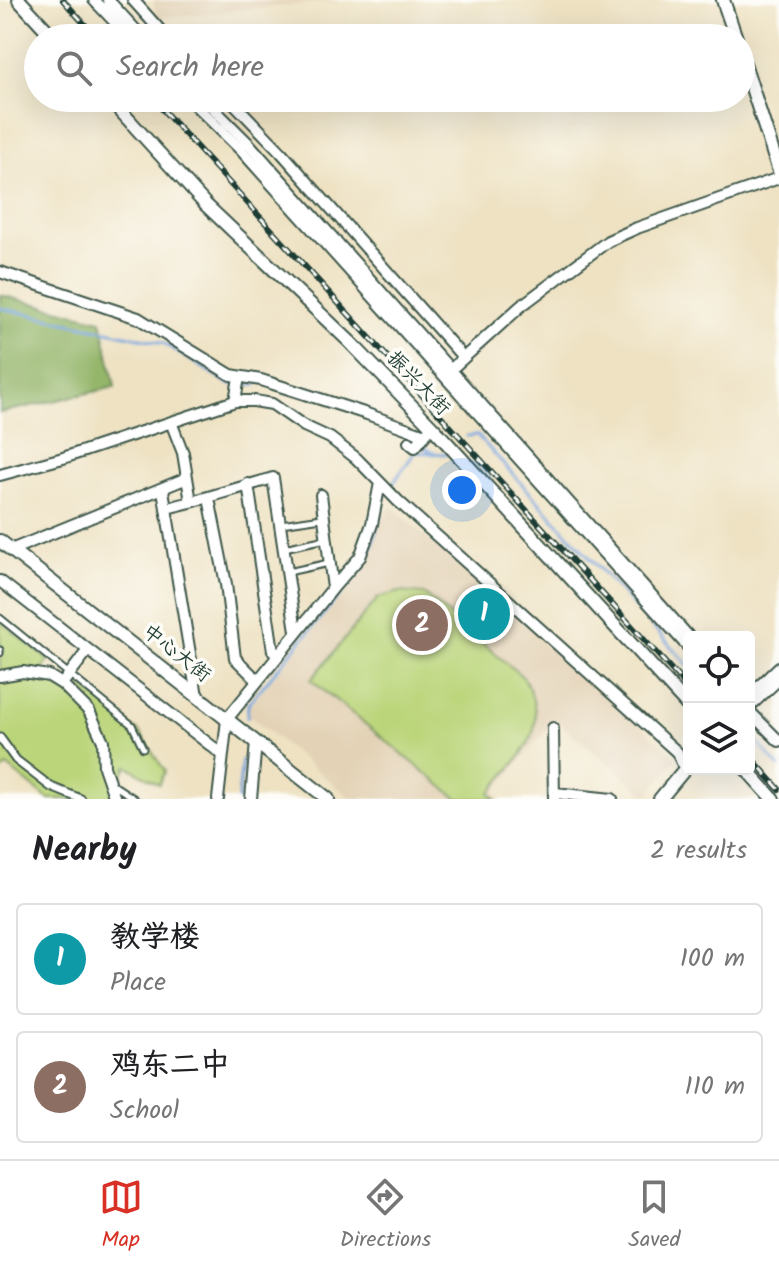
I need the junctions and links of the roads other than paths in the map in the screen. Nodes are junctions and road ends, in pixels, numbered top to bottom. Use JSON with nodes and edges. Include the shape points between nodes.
{"nodes":[{"id":1,"x":19,"y":0,"type":"edge"},
{"id":2,"x":94,"y":0,"type":"edge"},
{"id":3,"x":108,"y":0,"type":"edge"},
{"id":4,"x":133,"y":0,"type":"edge"},
{"id":5,"x":726,"y":0,"type":"edge"},
{"id":6,"x":41,"y":24,"type":"edge"},
{"id":7,"x":117,"y":24,"type":"edge"},
{"id":8,"x":130,"y":24,"type":"edge"},
{"id":9,"x":154,"y":24,"type":"edge"},
{"id":10,"x":732,"y":24,"type":"edge"},
{"id":11,"x":755,"y":97,"type":"edge"},
{"id":12,"x":122,"y":112,"type":"edge"},
{"id":13,"x":202,"y":112,"type":"edge"},
{"id":14,"x":217,"y":112,"type":"edge"},
{"id":15,"x":242,"y":112,"type":"edge"},
{"id":16,"x":779,"y":171,"type":"edge"},
{"id":17,"x":779,"y":178,"type":"edge"},
{"id":18,"x":0,"y":272,"type":"edge"},
{"id":19,"x":463,"y":357,"type":"junction"},
{"id":20,"x":443,"y":376,"type":"junction"},
{"id":21,"x":239,"y":377,"type":"junction"},
{"id":22,"x":235,"y":401,"type":"junction"},
{"id":23,"x":171,"y":422,"type":"junction"},
{"id":24,"x":429,"y":431,"type":"junction"},
{"id":25,"x":409,"y":442,"type":"dead end"},
{"id":26,"x":0,"y":475,"type":"edge"},
{"id":27,"x":187,"y":478,"type":"junction"},
{"id":28,"x":380,"y":483,"type":"junction"},
{"id":29,"x":248,"y":484,"type":"junction"},
{"id":30,"x":163,"y":490,"type":"junction"},
{"id":31,"x":321,"y":495,"type":"dead end"},
{"id":32,"x":209,"y":498,"type":"junction"},
{"id":33,"x":191,"y":502,"type":"junction"},
{"id":34,"x":167,"y":508,"type":"junction"},
{"id":35,"x":324,"y":517,"type":"junction"},
{"id":36,"x":280,"y":524,"type":"junction"},
{"id":37,"x":327,"y":539,"type":"junction"},
{"id":38,"x":0,"y":541,"type":"edge"},
{"id":39,"x":283,"y":548,"type":"junction"},
{"id":40,"x":11,"y":550,"type":"junction"},
{"id":41,"x":330,"y":563,"type":"junction"},
{"id":42,"x":287,"y":573,"type":"junction"},
{"id":43,"x":0,"y":581,"type":"edge"},
{"id":44,"x":333,"y":588,"type":"junction"},
{"id":45,"x":0,"y":618,"type":"edge"},
{"id":46,"x":296,"y":631,"type":"junction"},
{"id":47,"x":684,"y":631,"type":"edge"},
{"id":48,"x":683,"y":641,"type":"edge"},
{"id":49,"x":88,"y":650,"type":"junction"},
{"id":50,"x":277,"y":656,"type":"junction"},
{"id":51,"x":779,"y":667,"type":"edge"},
{"id":52,"x":70,"y":673,"type":"junction"},
{"id":53,"x":0,"y":676,"type":"edge"},
{"id":54,"x":779,"y":679,"type":"edge"},
{"id":55,"x":257,"y":680,"type":"junction"},
{"id":56,"x":62,"y":684,"type":"junction"},
{"id":57,"x":197,"y":696,"type":"junction"},
{"id":58,"x":755,"y":697,"type":"edge"},
{"id":59,"x":755,"y":699,"type":"edge"},
{"id":60,"x":685,"y":703,"type":"edge"},
{"id":61,"x":755,"y":710,"type":"edge"},
{"id":62,"x":227,"y":719,"type":"junction"},
{"id":63,"x":553,"y":728,"type":"dead end"},
{"id":64,"x":0,"y":738,"type":"edge"},
{"id":65,"x":779,"y":741,"type":"edge"},
{"id":66,"x":256,"y":742,"type":"junction"},
{"id":67,"x":143,"y":748,"type":"dead end"},
{"id":68,"x":223,"y":755,"type":"junction"},
{"id":69,"x":683,"y":761,"type":"edge"},
{"id":70,"x":683,"y":772,"type":"edge"},
{"id":71,"x":751,"y":775,"type":"edge"},
{"id":72,"x":111,"y":784,"type":"junction"},
{"id":73,"x":554,"y":796,"type":"edge"},
{"id":74,"x":613,"y":796,"type":"edge"},
{"id":75,"x":81,"y":799,"type":"edge"},
{"id":76,"x":115,"y":799,"type":"edge"},
{"id":77,"x":135,"y":799,"type":"edge"},
{"id":78,"x":218,"y":799,"type":"edge"},
{"id":79,"x":251,"y":799,"type":"edge"},
{"id":80,"x":328,"y":799,"type":"edge"},
{"id":81,"x":660,"y":799,"type":"edge"},
{"id":82,"x":773,"y":799,"type":"edge"}],
"edges":[{"from":1,"to":6,"type":"street"},
{"from":2,"to":7,"type":"street"},
{"from":3,"to":8,"type":"street"},
{"from":4,"to":9,"type":"street"},
{"from":5,"to":10,"type":"street"},
{"from":11,"to":16,"type":"street"},
{"from":12,"to":24,"type":"street","name":"振兴大街","via":[[206,205],[349,341]]},
{"from":13,"to":20,"type":"street"},
{"from":14,"to":47,"type":"street"},
{"from":15,"to":19,"type":"street"},
{"from":17,"to":19,"type":"street","via":[[608,241]]},
{"from":18,"to":21,"type":"street","via":[[138,318]]},
{"from":19,"to":20,"type":"street"},
{"from":20,"to":48,"type":"street"},
{"from":21,"to":22,"type":"street"},
{"from":21,"to":24,"type":"street"},
{"from":22,"to":23,"type":"street"},
{"from":22,"to":28,"type":"street","via":[[272,404],[330,438]]},
{"from":23,"to":26,"type":"street"},
{"from":23,"to":27,"type":"street"},
{"from":24,"to":25,"type":"street","via":[[415,447]]},
{"from":24,"to":60,"type":"street","name":"振兴大街"},
{"from":27,"to":30,"type":"street"},
{"from":27,"to":33,"type":"street"},
{"from":28,"to":44,"type":"street","via":[[360,557]]},
{"from":28,"to":69,"type":"street"},
{"from":29,"to":32,"type":"street"},
{"from":29,"to":36,"type":"street","via":[[273,478]]},
{"from":29,"to":50,"type":"street"},
{"from":30,"to":34,"type":"street"},
{"from":30,"to":40,"type":"street"},
{"from":31,"to":35,"type":"street"},
{"from":32,"to":33,"type":"street"},
{"from":32,"to":55,"type":"street","via":[[235,658]]},
{"from":33,"to":34,"type":"street"},
{"from":34,"to":57,"type":"street"},
{"from":35,"to":36,"type":"lane"},
{"from":35,"to":37,"type":"street"},
{"from":36,"to":39,"type":"street"},
{"from":37,"to":39,"type":"lane"},
{"from":37,"to":41,"type":"street"},
{"from":38,"to":40,"type":"street","name":"中心大街"},
{"from":39,"to":42,"type":"street"},
{"from":40,"to":57,"type":"street","name":"中心大街"},
{"from":41,"to":42,"type":"lane"},
{"from":41,"to":44,"type":"street"},
{"from":42,"to":46,"type":"street"},
{"from":43,"to":49,"type":"street"},
{"from":44,"to":46,"type":"street"},
{"from":45,"to":52,"type":"lane"},
{"from":46,"to":50,"type":"street"},
{"from":49,"to":52,"type":"street"},
{"from":49,"to":68,"type":"street"},
{"from":50,"to":55,"type":"street"},
{"from":51,"to":58,"type":"street"},
{"from":52,"to":56,"type":"street"},
{"from":52,"to":67,"type":"lane","via":[[132,725]]},
{"from":53,"to":56,"type":"street","via":[[36,672]]},
{"from":54,"to":59,"type":"street"},
{"from":55,"to":62,"type":"street"},
{"from":56,"to":72,"type":"street","via":[[98,725]]},
{"from":57,"to":62,"type":"street","name":"中心大街"},
{"from":61,"to":65,"type":"street"},
{"from":62,"to":66,"type":"street","name":"中心大街"},
{"from":62,"to":68,"type":"street"},
{"from":63,"to":73,"type":"street"},
{"from":64,"to":75,"type":"street","via":[[16,760],[51,787]]},
{"from":66,"to":79,"type":"street"},
{"from":66,"to":80,"type":"street","name":"中心大街"},
{"from":68,"to":78,"type":"street"},
{"from":70,"to":81,"type":"street"},
{"from":71,"to":82,"type":"street"},
{"from":72,"to":76,"type":"street"},
{"from":72,"to":77,"type":"lane"},
{"from":73,"to":74,"type":"street"}]}
